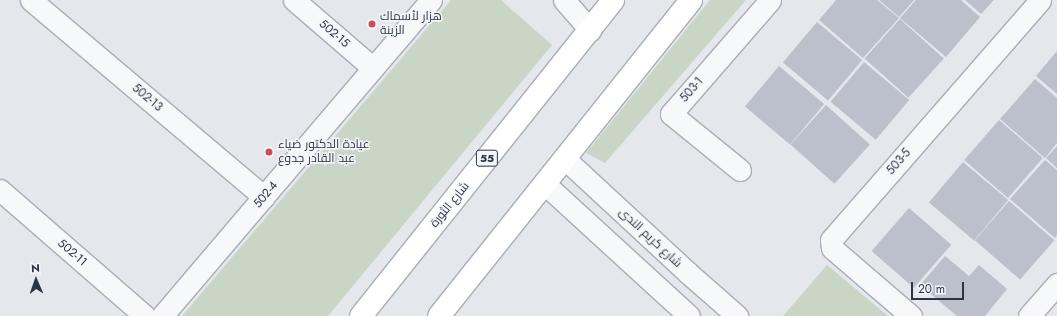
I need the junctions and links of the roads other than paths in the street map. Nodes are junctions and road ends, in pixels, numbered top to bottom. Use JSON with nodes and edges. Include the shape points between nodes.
{"nodes":[{"id":1,"x":31,"y":0,"type":"edge"},
{"id":2,"x":294,"y":0,"type":"edge"},
{"id":3,"x":432,"y":0,"type":"edge"},
{"id":4,"x":564,"y":0,"type":"edge"},
{"id":5,"x":613,"y":0,"type":"edge"},
{"id":6,"x":691,"y":0,"type":"edge"},
{"id":7,"x":770,"y":0,"type":"edge"},
{"id":8,"x":1040,"y":0,"type":"edge"},
{"id":9,"x":590,"y":30,"type":"junction"},
{"id":10,"x":373,"y":68,"type":"junction"},
{"id":11,"x":564,"y":158,"type":"junction"},
{"id":12,"x":740,"y":170,"type":"dead end"},
{"id":13,"x":544,"y":184,"type":"junction"},
{"id":14,"x":0,"y":190,"type":"edge"},
{"id":15,"x":264,"y":197,"type":"junction"},
{"id":16,"x":1057,"y":284,"type":"edge"},
{"id":17,"x":145,"y":316,"type":"edge"},
{"id":18,"x":162,"y":316,"type":"edge"},
{"id":19,"x":361,"y":316,"type":"edge"},
{"id":20,"x":439,"y":316,"type":"edge"},
{"id":21,"x":689,"y":316,"type":"edge"},
{"id":22,"x":737,"y":316,"type":"edge"},
{"id":23,"x":911,"y":316,"type":"edge"},
{"id":24,"x":1028,"y":316,"type":"edge"}],
"edges":[{"from":1,"to":15,"type":"street","name":"502-13"},
{"from":2,"to":10,"type":"street","name":"502-15"},
{"from":3,"to":10,"type":"street","name":"502-4"},
{"from":4,"to":9,"type":"street"},
{"from":5,"to":9,"type":"main road","name":"شارع الثورة","number":"55"},
{"from":6,"to":11,"type":"main road"},
{"from":7,"to":12,"type":"street","name":"503-1","via":[[672,114]]},
{"from":8,"to":23,"type":"street","name":"503-5","via":[[831,240],[832,248]]},
{"from":9,"to":19,"type":"main road","name":"شارع الثورة","number":"55"},
{"from":10,"to":15,"type":"street","name":"502-4"},
{"from":11,"to":13,"type":"main road"},
{"from":11,"to":22,"type":"street","name":"شارع كريم الندى"},
{"from":13,"to":20,"type":"main road"},
{"from":13,"to":21,"type":"street"},
{"from":14,"to":17,"type":"street","name":"502-11"},
{"from":15,"to":18,"type":"street","name":"502-4"},
{"from":16,"to":24,"type":"street"}]}
